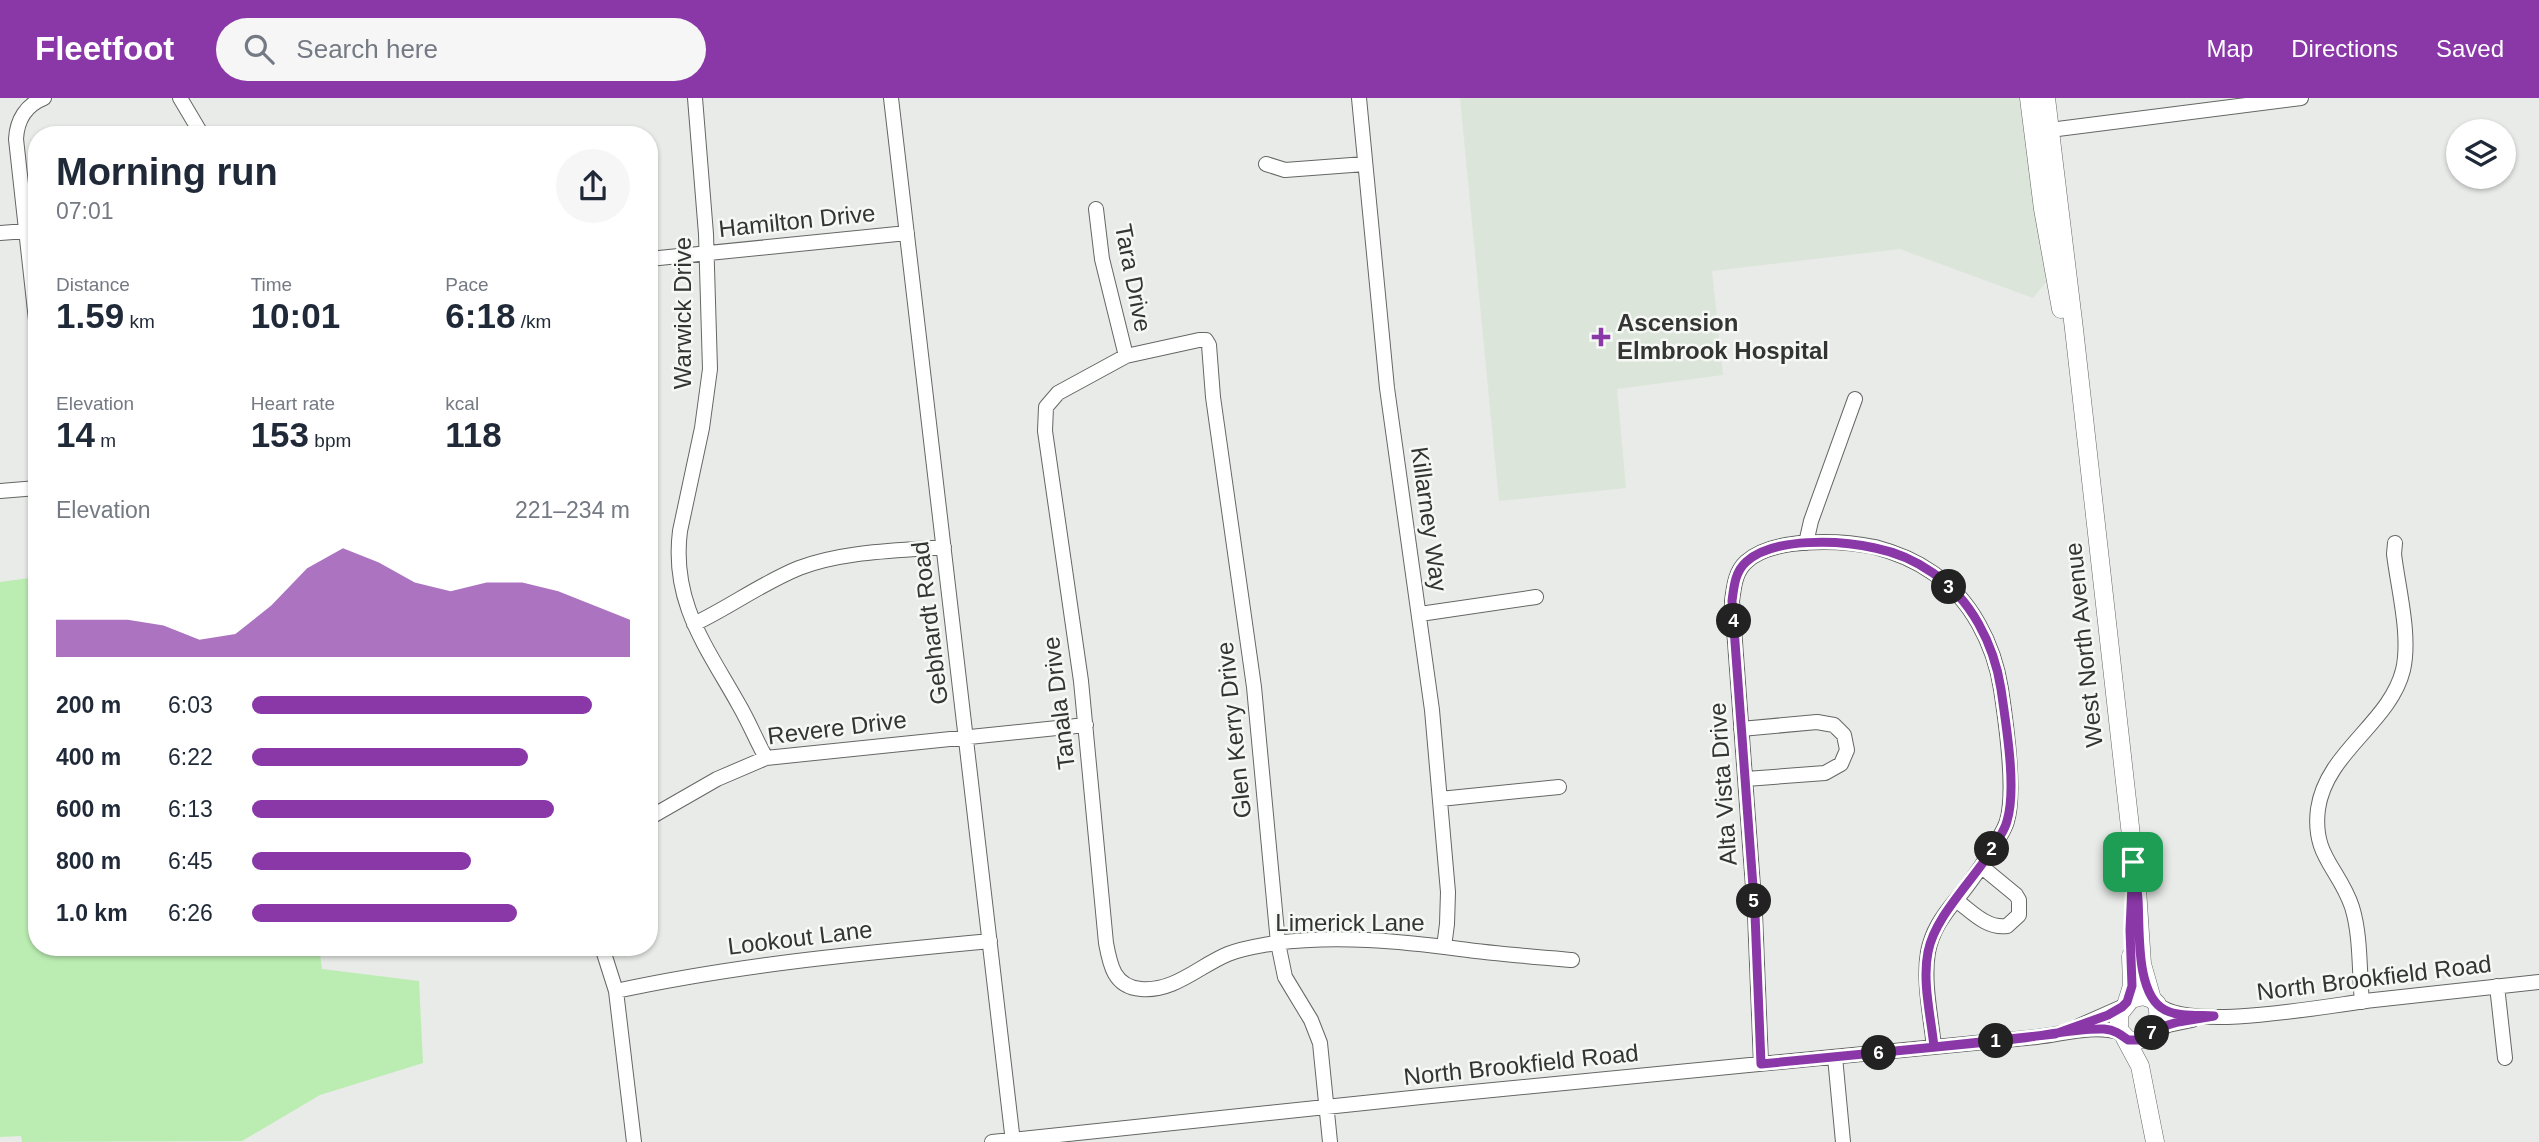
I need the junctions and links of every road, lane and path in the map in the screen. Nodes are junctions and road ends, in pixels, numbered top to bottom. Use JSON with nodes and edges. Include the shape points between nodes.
{"nodes":[{"id":1,"x":44,"y":98,"type":"edge"},
{"id":2,"x":181,"y":98,"type":"edge"},
{"id":3,"x":695,"y":98,"type":"edge"},
{"id":4,"x":891,"y":98,"type":"edge"},
{"id":5,"x":1359,"y":98,"type":"edge"},
{"id":6,"x":2029,"y":98,"type":"edge"},
{"id":7,"x":2046,"y":98,"type":"edge"},
{"id":8,"x":2301,"y":98,"type":"edge"},
{"id":9,"x":197,"y":126,"type":"edge"},
{"id":10,"x":2042,"y":131,"type":"junction"},
{"id":11,"x":1266,"y":164,"type":"dead end"},
{"id":12,"x":1365,"y":164,"type":"junction"},
{"id":13,"x":1096,"y":209,"type":"dead end"},
{"id":14,"x":26,"y":231,"type":"junction"},
{"id":15,"x":0,"y":233,"type":"edge"},
{"id":16,"x":907,"y":233,"type":"junction"},
{"id":17,"x":28,"y":249,"type":"edge"},
{"id":18,"x":706,"y":252,"type":"junction"},
{"id":19,"x":658,"y":258,"type":"edge"},
{"id":20,"x":1126,"y":356,"type":"junction"},
{"id":21,"x":1855,"y":399,"type":"dead end"},
{"id":22,"x":28,"y":489,"type":"edge"},
{"id":23,"x":0,"y":491,"type":"edge"},
{"id":24,"x":1806,"y":543,"type":"junction"},
{"id":25,"x":2395,"y":543,"type":"dead end"},
{"id":26,"x":944,"y":547,"type":"junction"},
{"id":27,"x":1536,"y":597,"type":"dead end"},
{"id":28,"x":1420,"y":614,"type":"junction"},
{"id":29,"x":694,"y":624,"type":"junction"},
{"id":30,"x":1086,"y":725,"type":"junction"},
{"id":31,"x":1741,"y":729,"type":"junction"},
{"id":32,"x":966,"y":737,"type":"junction"},
{"id":33,"x":765,"y":758,"type":"junction"},
{"id":34,"x":1746,"y":779,"type":"junction"},
{"id":35,"x":1559,"y":787,"type":"dead end"},
{"id":36,"x":1440,"y":799,"type":"junction"},
{"id":37,"x":658,"y":813,"type":"edge"},
{"id":38,"x":2133,"y":862,"type":"junction"},
{"id":39,"x":1982,"y":867,"type":"junction"},
{"id":40,"x":1956,"y":900,"type":"junction"},
{"id":41,"x":990,"y":942,"type":"junction"},
{"id":42,"x":1278,"y":943,"type":"junction"},
{"id":43,"x":1444,"y":947,"type":"junction"},
{"id":44,"x":605,"y":956,"type":"edge"},
{"id":45,"x":1572,"y":960,"type":"dead end"},
{"id":46,"x":2539,"y":982,"type":"edge"},
{"id":47,"x":2497,"y":986,"type":"junction"},
{"id":48,"x":1138,"y":989,"type":"joint"},
{"id":49,"x":616,"y":991,"type":"junction"},
{"id":50,"x":2155,"y":1002,"type":"junction"},
{"id":51,"x":2362,"y":1002,"type":"junction"},
{"id":52,"x":2125,"y":1005,"type":"junction"},
{"id":53,"x":2214,"y":1016,"type":"junction"},
{"id":54,"x":2055,"y":1034,"type":"junction"},
{"id":55,"x":2151,"y":1034,"type":"junction"},
{"id":56,"x":2123,"y":1036,"type":"junction"},
{"id":57,"x":1934,"y":1047,"type":"junction"},
{"id":58,"x":1835,"y":1057,"type":"junction"},
{"id":59,"x":2505,"y":1058,"type":"dead end"},
{"id":60,"x":1761,"y":1064,"type":"junction"},
{"id":61,"x":1326,"y":1108,"type":"junction"},
{"id":62,"x":1130,"y":1135,"type":"edge"},
{"id":63,"x":1012,"y":1141,"type":"edge"},
{"id":64,"x":634,"y":1142,"type":"edge"},
{"id":65,"x":992,"y":1142,"type":"edge"},
{"id":66,"x":1330,"y":1142,"type":"edge"},
{"id":67,"x":1843,"y":1142,"type":"edge"},
{"id":68,"x":2158,"y":1142,"type":"edge"}],
"edges":[{"from":1,"to":14,"type":"street","via":[[30,107],[17,127]]},
{"from":2,"to":9,"type":"street"},
{"from":3,"to":18,"type":"street","name":"Warwick Drive"},
{"from":4,"to":16,"type":"street","name":"Gebhardt Road"},
{"from":5,"to":12,"type":"street","name":"Killarney Way"},
{"from":6,"to":10,"type":"main road","name":"West North Avenue"},
{"from":7,"to":10,"type":"main road","name":"West North Avenue"},
{"from":8,"to":10,"type":"street"},
{"from":10,"to":38,"type":"main road","name":"West North Avenue","via":[[2043,209],[2084,424]]},
{"from":11,"to":12,"type":"street","via":[[1285,170]]},
{"from":12,"to":28,"type":"street","name":"Killarney Way","via":[[1387,388]]},
{"from":13,"to":20,"type":"street","name":"Tara Drive","via":[[1102,259]]},
{"from":14,"to":15,"type":"street"},
{"from":14,"to":17,"type":"street"},
{"from":16,"to":18,"type":"street","name":"Hamilton Drive"},
{"from":16,"to":26,"type":"street","name":"Gebhardt Road"},
{"from":18,"to":19,"type":"street","name":"Hamilton Drive"},
{"from":18,"to":29,"type":"street","name":"Warwick Drive","via":[[710,369],[678,548],[680,584]]},
{"from":20,"to":30,"type":"street","name":"Tanala Drive","via":[[1058,393],[1046,407],[1045,431]]},
{"from":20,"to":42,"type":"street","name":"Glen Kerry Drive","via":[[1206,340],[1209,345],[1254,687]]},
{"from":21,"to":24,"type":"street"},
{"from":22,"to":23,"type":"street"},
{"from":24,"to":31,"type":"street","name":"Alta Vista Drive","via":[[1762,551],[1744,564],[1735,580],[1732,601]]},
{"from":24,"to":39,"type":"street","name":"Alta Vista Drive","via":[[1876,548],[1905,558],[1955,592],[1984,634],[2001,688],[2011,804],[2007,824]]},
{"from":25,"to":51,"type":"street","via":[[2405,637],[2401,675],[2390,700],[2330,778],[2317,819],[2323,855],[2352,908]]},
{"from":26,"to":29,"type":"street","via":[[813,563],[771,580]]},
{"from":26,"to":32,"type":"street","name":"Gebhardt Road"},
{"from":27,"to":28,"type":"street"},
{"from":28,"to":36,"type":"street","name":"Killarney Way"},
{"from":29,"to":33,"type":"street","name":"Warwick Drive"},
{"from":30,"to":32,"type":"street","name":"Revere Drive"},
{"from":30,"to":48,"type":"street","name":"Tanala Drive","via":[[1109,960],[1115,976]]},
{"from":31,"to":34,"type":"street","name":"Alta Vista Drive"},
{"from":31,"to":34,"type":"street","via":[[1817,722],[1834,725],[1844,735],[1847,750],[1841,764],[1825,773]]},
{"from":32,"to":33,"type":"street","name":"Revere Drive"},
{"from":32,"to":41,"type":"street","name":"Gebhardt Road"},
{"from":33,"to":37,"type":"street","name":"Revere Drive"},
{"from":34,"to":60,"type":"street","name":"Alta Vista Drive"},
{"from":35,"to":36,"type":"street"},
{"from":36,"to":43,"type":"street","name":"Killarney Way","via":[[1448,892]]},
{"from":38,"to":50,"type":"main road","name":"West North Avenue","via":[[2142,964]]},
{"from":38,"to":52,"type":"main road","name":"West North Avenue","via":[[2132,978]]},
{"from":39,"to":40,"type":"street","name":"Alta Vista Drive"},
{"from":39,"to":40,"type":"street","via":[[2017,895],[2019,915],[2007,926],[1993,926]]},
{"from":40,"to":57,"type":"street","name":"Alta Vista Drive","via":[[1938,923],[1928,953]]},
{"from":41,"to":49,"type":"street","name":"Lookout Lane","via":[[789,960]]},
{"from":41,"to":63,"type":"street","name":"Gebhardt Road"},
{"from":42,"to":43,"type":"street","name":"Limerick Lane","via":[[1373,941]]},
{"from":42,"to":48,"type":"street","name":"Limerick Lane","via":[[1238,950],[1174,984]]},
{"from":42,"to":61,"type":"street","name":"Glen Kerry Drive","via":[[1285,977],[1320,1043]]},
{"from":43,"to":45,"type":"street","name":"Limerick Lane"},
{"from":44,"to":49,"type":"street"},
{"from":46,"to":47,"type":"street","name":"North Brookfield Road"},
{"from":47,"to":51,"type":"street","name":"North Brookfield Road"},
{"from":47,"to":59,"type":"street"},
{"from":49,"to":64,"type":"street"},
{"from":50,"to":52,"type":"main road","via":[[2137,997]]},
{"from":50,"to":53,"type":"street","name":"North Brookfield Road","via":[[2171,1012]]},
{"from":50,"to":55,"type":"main road","via":[[2159,1017]]},
{"from":51,"to":53,"type":"street","name":"North Brookfield Road"},
{"from":52,"to":54,"type":"street","name":"North Brookfield Road"},
{"from":52,"to":56,"type":"main road","via":[[2118,1018]]},
{"from":53,"to":55,"type":"street","name":"North Brookfield Road","via":[[2178,1022]]},
{"from":54,"to":56,"type":"street","name":"North Brookfield Road","via":[[2099,1029]]},
{"from":54,"to":57,"type":"street","name":"North Brookfield Road"},
{"from":55,"to":56,"type":"main road","via":[[2133,1041]]},
{"from":55,"to":68,"type":"main road","via":[[2148,1058]]},
{"from":56,"to":68,"type":"main road","via":[[2143,1077]]},
{"from":57,"to":58,"type":"street","name":"North Brookfield Road"},
{"from":58,"to":60,"type":"street","name":"North Brookfield Road"},
{"from":58,"to":67,"type":"street"},
{"from":60,"to":61,"type":"street","name":"North Brookfield Road"},
{"from":61,"to":62,"type":"street","name":"North Brookfield Road"},
{"from":61,"to":66,"type":"street","name":"Glen Kerry Drive"},
{"from":62,"to":63,"type":"street","name":"North Brookfield Road"},
{"from":63,"to":65,"type":"street","name":"North Brookfield Road"}]}
